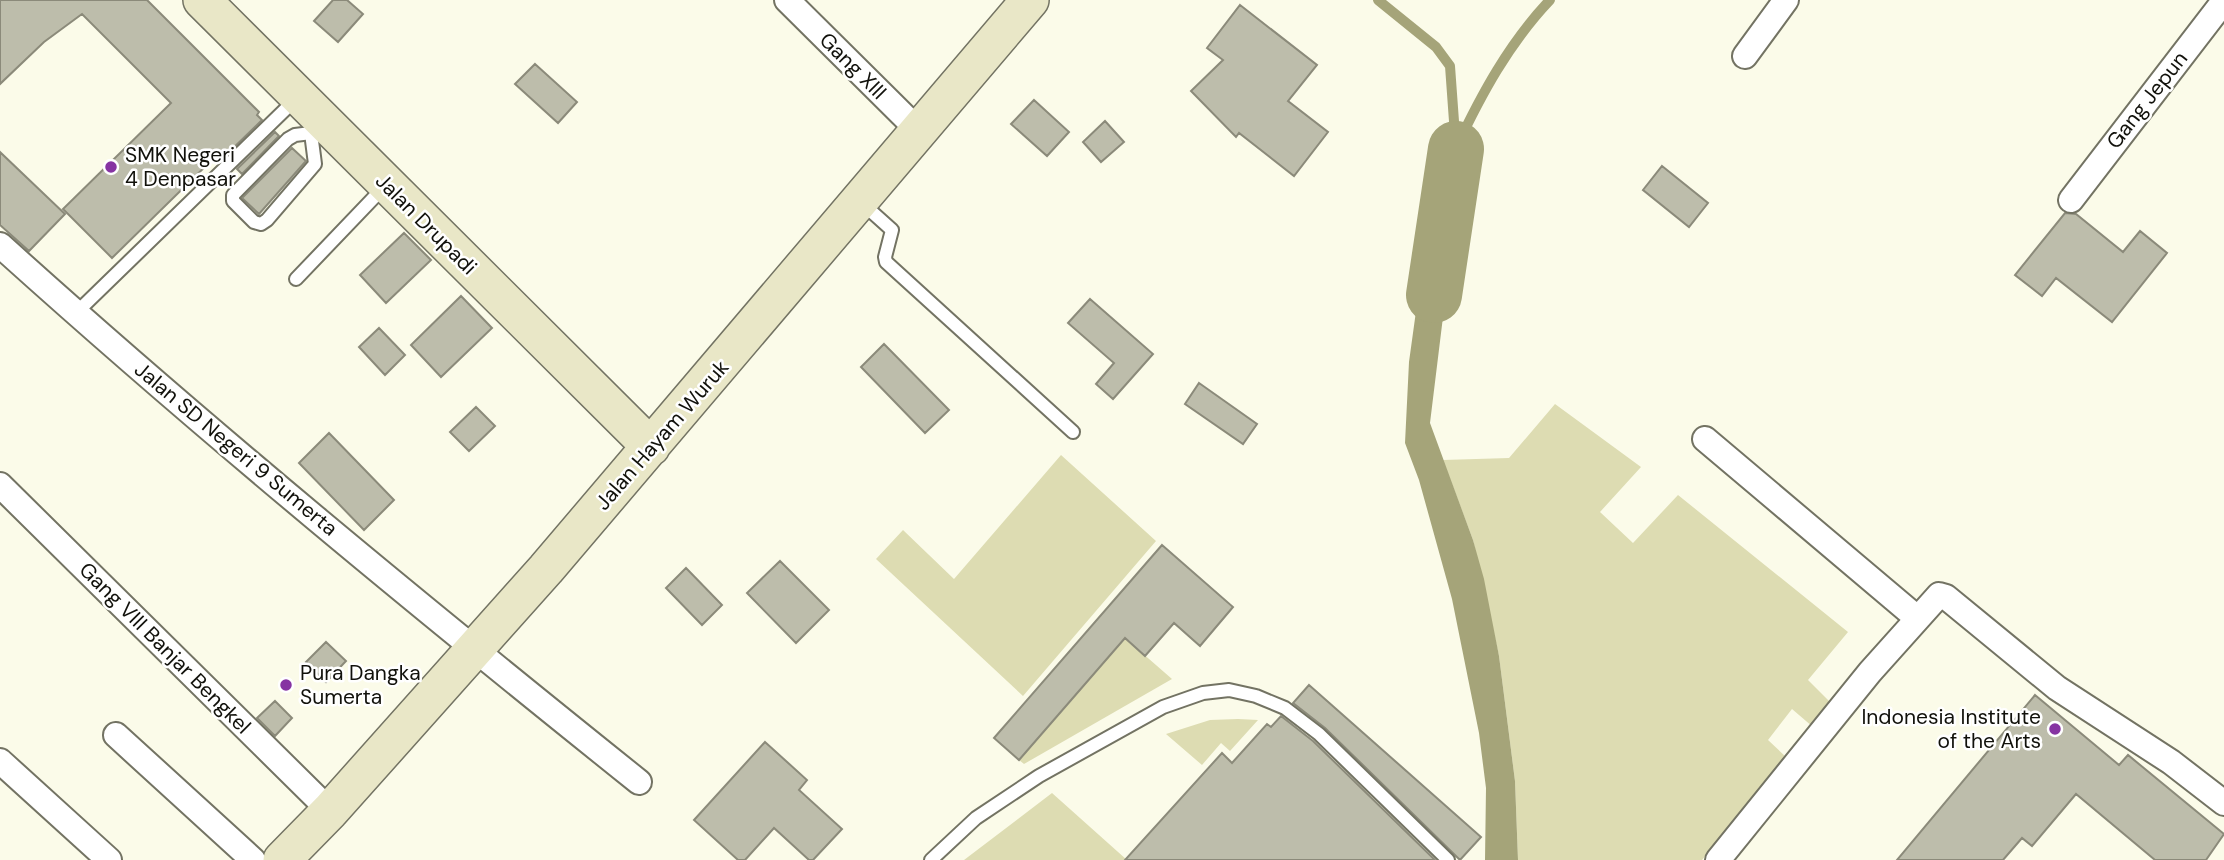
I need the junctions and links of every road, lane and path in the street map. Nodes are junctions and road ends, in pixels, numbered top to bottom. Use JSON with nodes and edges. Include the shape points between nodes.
{"nodes":[{"id":1,"x":202,"y":0,"type":"edge"},
{"id":2,"x":787,"y":0,"type":"edge"},
{"id":3,"x":1030,"y":0,"type":"edge"},
{"id":4,"x":1787,"y":0,"type":"edge"},
{"id":5,"x":2224,"y":1,"type":"edge"},
{"id":6,"x":1745,"y":56,"type":"dead end"},
{"id":7,"x":310,"y":117,"type":"junction"},
{"id":8,"x":919,"y":132,"type":"junction"},
{"id":9,"x":386,"y":184,"type":"junction"},
{"id":10,"x":2071,"y":200,"type":"dead end"},
{"id":11,"x":860,"y":202,"type":"junction"},
{"id":12,"x":0,"y":244,"type":"edge"},
{"id":13,"x":296,"y":279,"type":"dead end"},
{"id":14,"x":76,"y":313,"type":"junction"},
{"id":15,"x":1073,"y":432,"type":"dead end"},
{"id":16,"x":1705,"y":439,"type":"dead end"},
{"id":17,"x":651,"y":447,"type":"junction"},
{"id":18,"x":0,"y":485,"type":"edge"},
{"id":19,"x":1917,"y":618,"type":"junction"},
{"id":20,"x":475,"y":650,"type":"junction"},
{"id":21,"x":116,"y":734,"type":"dead end"},
{"id":22,"x":0,"y":761,"type":"edge"},
{"id":23,"x":639,"y":782,"type":"dead end"},
{"id":24,"x":2224,"y":803,"type":"edge"},
{"id":25,"x":330,"y":811,"type":"junction"},
{"id":26,"x":108,"y":860,"type":"edge"},
{"id":27,"x":253,"y":860,"type":"edge"},
{"id":28,"x":282,"y":860,"type":"edge"},
{"id":29,"x":932,"y":860,"type":"edge"},
{"id":30,"x":1448,"y":860,"type":"edge"},
{"id":31,"x":1718,"y":860,"type":"edge"}],
"edges":[{"from":1,"to":7,"type":"main road","name":"Jalan Drupadi"},
{"from":2,"to":8,"type":"street","name":"Gang XIII"},
{"from":3,"to":8,"type":"main road","name":"Jalan Hayam Wuruk"},
{"from":4,"to":6,"type":"street"},
{"from":5,"to":10,"type":"street","name":"Gang Jepun"},
{"from":7,"to":7,"type":"lane","via":[[316,155],[312,169],[267,220],[254,222],[233,201],[233,195]]},
{"from":7,"to":9,"type":"main road","name":"Jalan Drupadi"},
{"from":7,"to":14,"type":"lane"},
{"from":8,"to":11,"type":"main road","name":"Jalan Hayam Wuruk"},
{"from":9,"to":13,"type":"lane"},
{"from":9,"to":17,"type":"main road","name":"Jalan Drupadi"},
{"from":11,"to":15,"type":"lane","via":[[892,230],[886,262]]},
{"from":11,"to":17,"type":"main road","name":"Jalan Hayam Wuruk"},
{"from":12,"to":14,"type":"street","name":"Jalan SD Negeri 9 Sumerta"},
{"from":14,"to":20,"type":"street","name":"Jalan SD Negeri 9 Sumerta"},
{"from":16,"to":19,"type":"street"},
{"from":17,"to":20,"type":"main road","name":"Jalan Hayam Wuruk"},
{"from":18,"to":25,"type":"street","name":"Gang VIII Banjar Bengkel"},
{"from":19,"to":24,"type":"street","via":[[1942,595],[2057,688],[2171,762]]},
{"from":19,"to":31,"type":"street"},
{"from":20,"to":23,"type":"street","name":"Jalan SD Negeri 9 Sumerta"},
{"from":20,"to":25,"type":"main road","name":"Jalan Hayam Wuruk"},
{"from":21,"to":27,"type":"street"},
{"from":22,"to":26,"type":"street"},
{"from":25,"to":28,"type":"main road","name":"Jalan Hayam Wuruk"},
{"from":29,"to":30,"type":"lane","via":[[976,818],[1039,776],[1163,707],[1229,691],[1285,708],[1319,734]]}]}
